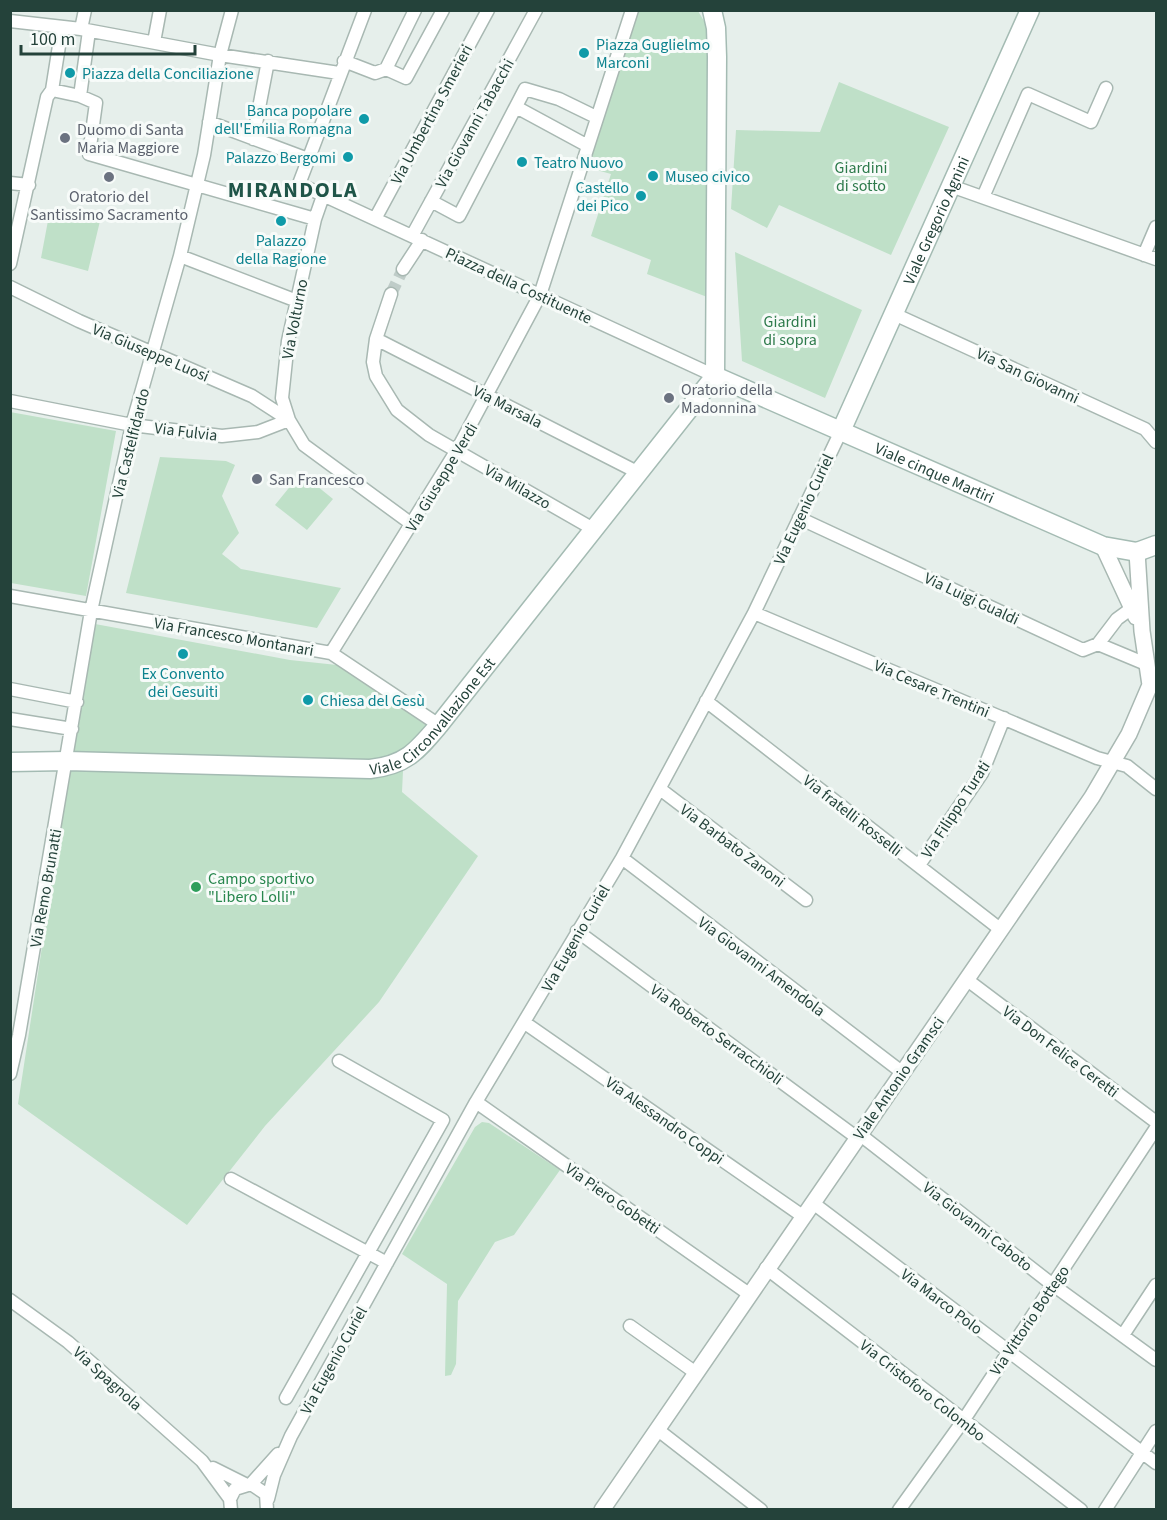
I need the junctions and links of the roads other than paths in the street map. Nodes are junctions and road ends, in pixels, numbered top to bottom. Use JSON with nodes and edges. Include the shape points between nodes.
{"nodes":[{"id":1,"x":85,"y":10,"type":"edge"},
{"id":2,"x":159,"y":10,"type":"edge"},
{"id":3,"x":232,"y":10,"type":"edge"},
{"id":4,"x":364,"y":10,"type":"edge"},
{"id":5,"x":415,"y":10,"type":"edge"},
{"id":6,"x":443,"y":10,"type":"edge"},
{"id":7,"x":488,"y":10,"type":"edge"},
{"id":8,"x":536,"y":10,"type":"edge"},
{"id":9,"x":632,"y":10,"type":"edge"},
{"id":10,"x":712,"y":10,"type":"edge"},
{"id":11,"x":1030,"y":10,"type":"edge"},
{"id":12,"x":10,"y":21,"type":"edge"},
{"id":13,"x":62,"y":27,"type":"junction"},
{"id":14,"x":85,"y":30,"type":"junction"},
{"id":15,"x":154,"y":42,"type":"junction"},
{"id":16,"x":220,"y":55,"type":"junction"},
{"id":17,"x":268,"y":62,"type":"junction"},
{"id":18,"x":341,"y":67,"type":"junction"},
{"id":19,"x":386,"y":69,"type":"junction"},
{"id":20,"x":1106,"y":88,"type":"dead end"},
{"id":21,"x":52,"y":90,"type":"junction"},
{"id":22,"x":80,"y":96,"type":"junction"},
{"id":23,"x":516,"y":107,"type":"junction"},
{"id":24,"x":596,"y":117,"type":"junction"},
{"id":25,"x":209,"y":122,"type":"junction"},
{"id":26,"x":253,"y":139,"type":"junction"},
{"id":27,"x":588,"y":146,"type":"junction"},
{"id":28,"x":308,"y":159,"type":"junction"},
{"id":29,"x":10,"y":183,"type":"edge"},
{"id":30,"x":29,"y":185,"type":"junction"},
{"id":31,"x":196,"y":186,"type":"junction"},
{"id":32,"x":951,"y":186,"type":"junction"},
{"id":33,"x":323,"y":196,"type":"junction"},
{"id":34,"x":983,"y":197,"type":"junction"},
{"id":35,"x":431,"y":201,"type":"junction"},
{"id":36,"x":315,"y":219,"type":"junction"},
{"id":37,"x":375,"y":219,"type":"junction"},
{"id":38,"x":1156,"y":227,"type":"edge"},
{"id":39,"x":417,"y":238,"type":"junction"},
{"id":40,"x":1144,"y":255,"type":"junction"},
{"id":41,"x":180,"y":256,"type":"junction"},
{"id":42,"x":1156,"y":259,"type":"edge"},
{"id":43,"x":10,"y":264,"type":"edge"},
{"id":44,"x":403,"y":269,"type":"tunnel mouth"},
{"id":45,"x":10,"y":287,"type":"edge"},
{"id":46,"x":391,"y":294,"type":"tunnel mouth"},
{"id":47,"x":540,"y":295,"type":"junction"},
{"id":48,"x":297,"y":301,"type":"junction"},
{"id":49,"x":894,"y":314,"type":"junction"},
{"id":50,"x":376,"y":339,"type":"junction"},
{"id":51,"x":153,"y":352,"type":"junction"},
{"id":52,"x":715,"y":376,"type":"junction"},
{"id":53,"x":488,"y":396,"type":"junction"},
{"id":54,"x":10,"y":401,"type":"edge"},
{"id":55,"x":289,"y":420,"type":"junction"},
{"id":56,"x":132,"y":425,"type":"junction"},
{"id":57,"x":841,"y":430,"type":"junction"},
{"id":58,"x":1156,"y":442,"type":"edge"},
{"id":59,"x":457,"y":450,"type":"junction"},
{"id":60,"x":639,"y":473,"type":"junction"},
{"id":61,"x":799,"y":518,"type":"junction"},
{"id":62,"x":413,"y":525,"type":"junction"},
{"id":63,"x":594,"y":530,"type":"junction"},
{"id":64,"x":1156,"y":545,"type":"edge"},
{"id":65,"x":1103,"y":546,"type":"junction"},
{"id":66,"x":1137,"y":552,"type":"junction"},
{"id":67,"x":10,"y":596,"type":"edge"},
{"id":68,"x":1132,"y":608,"type":"junction"},
{"id":69,"x":91,"y":611,"type":"junction"},
{"id":70,"x":754,"y":613,"type":"junction"},
{"id":71,"x":1142,"y":631,"type":"junction"},
{"id":72,"x":1098,"y":644,"type":"junction"},
{"id":73,"x":331,"y":654,"type":"junction"},
{"id":74,"x":1146,"y":663,"type":"junction"},
{"id":75,"x":1153,"y":688,"type":"edge"},
{"id":76,"x":10,"y":689,"type":"edge"},
{"id":77,"x":706,"y":701,"type":"junction"},
{"id":78,"x":77,"y":702,"type":"junction"},
{"id":79,"x":1004,"y":718,"type":"junction"},
{"id":80,"x":10,"y":719,"type":"edge"},
{"id":81,"x":439,"y":725,"type":"junction"},
{"id":82,"x":72,"y":729,"type":"junction"},
{"id":83,"x":67,"y":760,"type":"junction"},
{"id":84,"x":10,"y":762,"type":"edge"},
{"id":85,"x":1112,"y":763,"type":"junction"},
{"id":86,"x":660,"y":789,"type":"junction"},
{"id":87,"x":1156,"y":789,"type":"edge"},
{"id":88,"x":622,"y":858,"type":"junction"},
{"id":89,"x":919,"y":866,"type":"junction"},
{"id":90,"x":806,"y":900,"type":"dead end"},
{"id":91,"x":1000,"y":928,"type":"junction"},
{"id":92,"x":577,"y":931,"type":"junction"},
{"id":93,"x":966,"y":979,"type":"junction"},
{"id":94,"x":525,"y":1023,"type":"junction"},
{"id":95,"x":339,"y":1061,"type":"dead end"},
{"id":96,"x":903,"y":1073,"type":"junction"},
{"id":97,"x":10,"y":1074,"type":"edge"},
{"id":98,"x":476,"y":1102,"type":"junction"},
{"id":99,"x":444,"y":1120,"type":"junction"},
{"id":100,"x":1156,"y":1122,"type":"edge"},
{"id":101,"x":1156,"y":1128,"type":"edge"},
{"id":102,"x":461,"y":1130,"type":"junction"},
{"id":103,"x":857,"y":1135,"type":"junction"},
{"id":104,"x":231,"y":1179,"type":"dead end"},
{"id":105,"x":808,"y":1210,"type":"junction"},
{"id":106,"x":368,"y":1253,"type":"junction"},
{"id":107,"x":387,"y":1263,"type":"junction"},
{"id":108,"x":766,"y":1268,"type":"junction"},
{"id":109,"x":1053,"y":1285,"type":"junction"},
{"id":110,"x":1156,"y":1285,"type":"edge"},
{"id":111,"x":749,"y":1294,"type":"junction"},
{"id":112,"x":10,"y":1300,"type":"edge"},
{"id":113,"x":630,"y":1326,"type":"dead end"},
{"id":114,"x":1123,"y":1335,"type":"junction"},
{"id":115,"x":1008,"y":1350,"type":"junction"},
{"id":116,"x":1156,"y":1360,"type":"edge"},
{"id":117,"x":696,"y":1373,"type":"junction"},
{"id":118,"x":286,"y":1398,"type":"dead end"},
{"id":119,"x":963,"y":1421,"type":"junction"},
{"id":120,"x":658,"y":1430,"type":"junction"},
{"id":121,"x":1156,"y":1431,"type":"edge"},
{"id":122,"x":291,"y":1436,"type":"junction"},
{"id":123,"x":1143,"y":1453,"type":"junction"},
{"id":124,"x":202,"y":1461,"type":"junction"},
{"id":125,"x":1156,"y":1463,"type":"edge"},
{"id":126,"x":248,"y":1484,"type":"junction"},
{"id":127,"x":231,"y":1504,"type":"edge"},
{"id":128,"x":268,"y":1507,"type":"edge"},
{"id":129,"x":602,"y":1509,"type":"edge"},
{"id":130,"x":761,"y":1509,"type":"edge"},
{"id":131,"x":899,"y":1509,"type":"edge"},
{"id":132,"x":1081,"y":1509,"type":"edge"},
{"id":133,"x":1105,"y":1509,"type":"edge"}],
"edges":[{"from":1,"to":14,"type":"street"},
{"from":2,"to":15,"type":"street"},
{"from":3,"to":16,"type":"street","name":"Via Castelfidardo"},
{"from":4,"to":18,"type":"street"},
{"from":5,"to":19,"type":"street"},
{"from":6,"to":19,"type":"street","via":[[406,78]]},
{"from":7,"to":37,"type":"street","name":"Via Umbertina Smerieri"},
{"from":8,"to":35,"type":"street","name":"Via Giovanni Tabacchi"},
{"from":9,"to":24,"type":"street"},
{"from":10,"to":52,"type":"main road","via":[[717,28]]},
{"from":11,"to":32,"type":"main road","name":"Viale Gregorio Agnini"},
{"from":12,"to":13,"type":"street"},
{"from":13,"to":14,"type":"street"},
{"from":13,"to":21,"type":"street"},
{"from":14,"to":15,"type":"street"},
{"from":14,"to":22,"type":"street"},
{"from":15,"to":16,"type":"street"},
{"from":16,"to":17,"type":"street"},
{"from":16,"to":25,"type":"street","name":"Via Castelfidardo"},
{"from":17,"to":18,"type":"street"},
{"from":17,"to":26,"type":"street"},
{"from":18,"to":19,"type":"street","via":[[375,73]]},
{"from":18,"to":28,"type":"street"},
{"from":20,"to":34,"type":"street","via":[[1091,122],[1028,94]]},
{"from":21,"to":22,"type":"street"},
{"from":21,"to":30,"type":"street","via":[[47,97]]},
{"from":22,"to":31,"type":"street","via":[[96,103],[88,154]]},
{"from":23,"to":24,"type":"street","via":[[525,89],[559,99]]},
{"from":23,"to":27,"type":"street"},
{"from":23,"to":35,"type":"street","via":[[459,216]]},
{"from":24,"to":27,"type":"street"},
{"from":25,"to":26,"type":"street"},
{"from":25,"to":31,"type":"street","name":"Via Castelfidardo"},
{"from":26,"to":28,"type":"street"},
{"from":27,"to":47,"type":"street","name":"Via Giuseppe Verdi"},
{"from":28,"to":33,"type":"street","name":"Piazza della Costituente","via":[[299,184]]},
{"from":29,"to":30,"type":"street"},
{"from":30,"to":43,"type":"street"},
{"from":31,"to":36,"type":"street"},
{"from":31,"to":41,"type":"street","name":"Via Castelfidardo"},
{"from":32,"to":34,"type":"street"},
{"from":32,"to":49,"type":"main road","name":"Viale Gregorio Agnini"},
{"from":33,"to":36,"type":"street"},
{"from":33,"to":37,"type":"street","name":"Piazza della Costituente"},
{"from":34,"to":40,"type":"street"},
{"from":35,"to":39,"type":"street","name":"Via Giovanni Tabacchi"},
{"from":36,"to":48,"type":"street","name":"Via Volturno"},
{"from":37,"to":39,"type":"street","name":"Piazza della Costituente"},
{"from":38,"to":40,"type":"street"},
{"from":39,"to":44,"type":"street"},
{"from":39,"to":47,"type":"street","name":"Piazza della Costituente"},
{"from":40,"to":42,"type":"street"},
{"from":41,"to":48,"type":"street"},
{"from":41,"to":51,"type":"street","name":"Via Castelfidardo"},
{"from":45,"to":51,"type":"street","name":"Via Giuseppe Luosi"},
{"from":46,"to":50,"type":"street","name":"Via Milazzo"},
{"from":47,"to":52,"type":"street","name":"Piazza della Costituente"},
{"from":47,"to":53,"type":"street","name":"Via Giuseppe Verdi"},
{"from":48,"to":55,"type":"street","name":"Via Volturno","via":[[282,398]]},
{"from":49,"to":57,"type":"main road","name":"Viale Gregorio Agnini"},
{"from":49,"to":58,"type":"street","name":"Via San Giovanni","via":[[1145,429]]},
{"from":50,"to":53,"type":"street","name":"Via Marsala"},
{"from":50,"to":59,"type":"street","name":"Via Milazzo","via":[[376,376],[396,410],[412,425]]},
{"from":51,"to":55,"type":"street","name":"Via Giuseppe Luosi","via":[[252,396]]},
{"from":51,"to":56,"type":"street","name":"Via Castelfidardo"},
{"from":52,"to":57,"type":"main road","name":"Viale cinque Martiri"},
{"from":52,"to":60,"type":"main road","name":"Viale Circonvallazione Est"},
{"from":53,"to":59,"type":"street","name":"Via Giuseppe Verdi"},
{"from":53,"to":60,"type":"street","name":"Via Marsala"},
{"from":54,"to":56,"type":"street","name":"Via Fulvia"},
{"from":55,"to":56,"type":"street","name":"Via Fulvia","via":[[258,432],[222,436]]},
{"from":55,"to":62,"type":"street","via":[[304,445]]},
{"from":56,"to":69,"type":"street","name":"Via Castelfidardo"},
{"from":57,"to":61,"type":"street","name":"Via Eugenio Curiel"},
{"from":57,"to":65,"type":"main road","name":"Viale cinque Martiri"},
{"from":59,"to":62,"type":"street","name":"Via Giuseppe Verdi"},
{"from":59,"to":63,"type":"street","name":"Via Milazzo"},
{"from":60,"to":63,"type":"main road","name":"Viale Circonvallazione Est"},
{"from":61,"to":70,"type":"street","name":"Via Eugenio Curiel"},
{"from":61,"to":72,"type":"street","name":"Via Luigi Gualdi","via":[[1083,650]]},
{"from":62,"to":73,"type":"street","name":"Via Giuseppe Verdi"},
{"from":63,"to":81,"type":"main road","name":"Viale Circonvallazione Est"},
{"from":64,"to":66,"type":"main road"},
{"from":65,"to":66,"type":"main road","name":"Viale cinque Martiri"},
{"from":65,"to":68,"type":"street","name":"Viale Antonio Gramsci"},
{"from":66,"to":71,"type":"street","name":"Viale Antonio Gramsci"},
{"from":67,"to":69,"type":"street","name":"Via Francesco Montanari"},
{"from":68,"to":71,"type":"street","name":"Viale Antonio Gramsci"},
{"from":68,"to":72,"type":"street","via":[[1117,619]]},
{"from":69,"to":73,"type":"street","name":"Via Francesco Montanari"},
{"from":69,"to":78,"type":"street","name":"Via Castelfidardo"},
{"from":70,"to":77,"type":"street","name":"Via Eugenio Curiel"},
{"from":70,"to":79,"type":"street","name":"Via Cesare Trentini"},
{"from":71,"to":74,"type":"street","name":"Viale Antonio Gramsci"},
{"from":72,"to":74,"type":"street","name":"Via Luigi Gualdi"},
{"from":73,"to":81,"type":"street","name":"Via Francesco Montanari"},
{"from":74,"to":75,"type":"street","name":"Viale Antonio Gramsci"},
{"from":75,"to":85,"type":"street","name":"Viale Antonio Gramsci"},
{"from":76,"to":78,"type":"street"},
{"from":77,"to":86,"type":"street","name":"Via Eugenio Curiel"},
{"from":77,"to":89,"type":"street","name":"Via fratelli Rosselli"},
{"from":78,"to":82,"type":"street","name":"Via Remo Brunatti"},
{"from":79,"to":85,"type":"street","name":"Via Cesare Trentini"},
{"from":79,"to":89,"type":"street","name":"Via Filippo Turati","via":[[982,773]]},
{"from":80,"to":82,"type":"street"},
{"from":81,"to":83,"type":"main road","name":"Viale Circonvallazione Est","via":[[415,753],[392,767]]},
{"from":82,"to":83,"type":"street","name":"Via Remo Brunatti"},
{"from":83,"to":84,"type":"main road","name":"Viale Circonvallazione Est"},
{"from":83,"to":97,"type":"street","name":"Via Remo Brunatti"},
{"from":85,"to":87,"type":"street","name":"Via Cesare Trentini","via":[[1127,766]]},
{"from":85,"to":91,"type":"street","name":"Viale Antonio Gramsci"},
{"from":86,"to":88,"type":"street","name":"Via Eugenio Curiel"},
{"from":86,"to":90,"type":"street","name":"Via Barbato Zanoni"},
{"from":88,"to":92,"type":"street","name":"Via Eugenio Curiel"},
{"from":88,"to":96,"type":"street","name":"Via Giovanni Amendola"},
{"from":89,"to":91,"type":"street","name":"Via fratelli Rosselli"},
{"from":91,"to":93,"type":"street","name":"Viale Antonio Gramsci"},
{"from":92,"to":94,"type":"street","name":"Via Eugenio Curiel"},
{"from":92,"to":103,"type":"street","name":"Via Roberto Serracchioli"},
{"from":93,"to":96,"type":"street","name":"Viale Antonio Gramsci"},
{"from":93,"to":100,"type":"street","name":"Via Don Felice Ceretti"},
{"from":94,"to":98,"type":"street","name":"Via Eugenio Curiel"},
{"from":94,"to":105,"type":"street","name":"Via Alessandro Coppi"},
{"from":95,"to":99,"type":"street"},
{"from":96,"to":103,"type":"street","name":"Viale Antonio Gramsci"},
{"from":98,"to":102,"type":"street","name":"Via Eugenio Curiel"},
{"from":98,"to":111,"type":"street","name":"Via Piero Gobetti"},
{"from":99,"to":102,"type":"street"},
{"from":99,"to":106,"type":"street"},
{"from":101,"to":109,"type":"street","name":"Via Vittorio Bottego"},
{"from":102,"to":107,"type":"street","name":"Via Eugenio Curiel"},
{"from":103,"to":105,"type":"street","name":"Viale Antonio Gramsci"},
{"from":103,"to":109,"type":"street","name":"Via Giovanni Caboto"},
{"from":104,"to":106,"type":"street"},
{"from":105,"to":108,"type":"street","name":"Viale Antonio Gramsci"},
{"from":105,"to":115,"type":"street","name":"Via Marco Polo"},
{"from":106,"to":107,"type":"street"},
{"from":106,"to":118,"type":"street"},
{"from":107,"to":122,"type":"street","name":"Via Eugenio Curiel"},
{"from":108,"to":111,"type":"street","name":"Viale Antonio Gramsci"},
{"from":108,"to":119,"type":"street","name":"Via Cristoforo Colombo"},
{"from":109,"to":114,"type":"street","name":"Via Giovanni Caboto"},
{"from":109,"to":115,"type":"street","name":"Via Vittorio Bottego"},
{"from":110,"to":114,"type":"street"},
{"from":111,"to":117,"type":"street","name":"Viale Antonio Gramsci"},
{"from":112,"to":124,"type":"street","name":"Via Spagnola","via":[[68,1342]]},
{"from":113,"to":117,"type":"street"},
{"from":114,"to":116,"type":"street","name":"Via Giovanni Caboto"},
{"from":115,"to":119,"type":"street","name":"Via Vittorio Bottego"},
{"from":115,"to":123,"type":"street","name":"Via Marco Polo"},
{"from":117,"to":120,"type":"street","name":"Viale Antonio Gramsci"},
{"from":119,"to":131,"type":"street","name":"Via Vittorio Bottego"},
{"from":119,"to":132,"type":"street","name":"Via Cristoforo Colombo"},
{"from":120,"to":129,"type":"street","name":"Viale Antonio Gramsci"},
{"from":120,"to":130,"type":"street"},
{"from":121,"to":123,"type":"street"},
{"from":122,"to":126,"type":"street","name":"Via Eugenio Curiel"},
{"from":122,"to":128,"type":"street","name":"Via Eugenio Curiel","via":[[274,1475]]},
{"from":123,"to":125,"type":"street","name":"Via Marco Polo"},
{"from":123,"to":133,"type":"street"},
{"from":124,"to":126,"type":"street","name":"Via Spagnola"},
{"from":124,"to":127,"type":"street","name":"Via Spagnola"},
{"from":126,"to":127,"type":"street","name":"Via Eugenio Curiel","via":[[236,1489]]},
{"from":126,"to":128,"type":"street","name":"Via Spagnola","via":[[262,1489]]}]}
